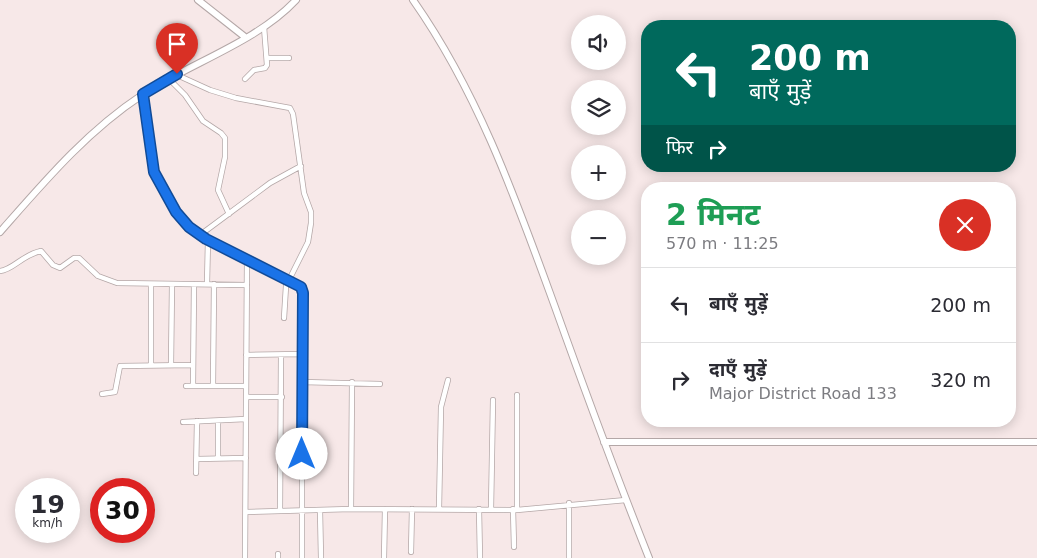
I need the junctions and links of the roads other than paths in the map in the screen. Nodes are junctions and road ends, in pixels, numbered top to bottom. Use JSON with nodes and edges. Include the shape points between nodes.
{"nodes":[{"id":1,"x":198,"y":0,"type":"edge"},
{"id":2,"x":296,"y":0,"type":"edge"},
{"id":3,"x":413,"y":0,"type":"edge"},
{"id":4,"x":264,"y":27,"type":"junction"},
{"id":5,"x":245,"y":37,"type":"junction"},
{"id":6,"x":267,"y":58,"type":"junction"},
{"id":7,"x":289,"y":58,"type":"dead end"},
{"id":8,"x":177,"y":74,"type":"junction"},
{"id":9,"x":169,"y":79,"type":"junction"},
{"id":10,"x":246,"y":79,"type":"dead end"},
{"id":11,"x":143,"y":94,"type":"junction"},
{"id":12,"x":301,"y":166,"type":"junction"},
{"id":13,"x":229,"y":214,"type":"junction"},
{"id":14,"x":0,"y":232,"type":"edge"},
{"id":15,"x":200,"y":235,"type":"junction"},
{"id":16,"x":208,"y":240,"type":"junction"},
{"id":17,"x":247,"y":258,"type":"junction"},
{"id":18,"x":0,"y":271,"type":"edge"},
{"id":19,"x":289,"y":279,"type":"junction"},
{"id":20,"x":152,"y":284,"type":"junction"},
{"id":21,"x":172,"y":284,"type":"junction"},
{"id":22,"x":194,"y":284,"type":"junction"},
{"id":23,"x":207,"y":284,"type":"junction"},
{"id":24,"x":214,"y":284,"type":"junction"},
{"id":25,"x":247,"y":285,"type":"junction"},
{"id":26,"x":284,"y":318,"type":"dead end"},
{"id":27,"x":302,"y":354,"type":"junction"},
{"id":28,"x":246,"y":355,"type":"junction"},
{"id":29,"x":281,"y":355,"type":"junction"},
{"id":30,"x":151,"y":365,"type":"junction"},
{"id":31,"x":171,"y":365,"type":"junction"},
{"id":32,"x":194,"y":365,"type":"junction"},
{"id":33,"x":448,"y":380,"type":"dead end"},
{"id":34,"x":302,"y":382,"type":"junction"},
{"id":35,"x":352,"y":382,"type":"junction"},
{"id":36,"x":380,"y":384,"type":"dead end"},
{"id":37,"x":186,"y":386,"type":"dead end"},
{"id":38,"x":193,"y":386,"type":"junction"},
{"id":39,"x":213,"y":386,"type":"junction"},
{"id":40,"x":246,"y":386,"type":"junction"},
{"id":41,"x":102,"y":394,"type":"dead end"},
{"id":42,"x":517,"y":395,"type":"dead end"},
{"id":43,"x":246,"y":397,"type":"junction"},
{"id":44,"x":282,"y":397,"type":"junction"},
{"id":45,"x":493,"y":400,"type":"dead end"},
{"id":46,"x":246,"y":419,"type":"junction"},
{"id":47,"x":197,"y":421,"type":"junction"},
{"id":48,"x":218,"y":421,"type":"junction"},
{"id":49,"x":183,"y":422,"type":"dead end"},
{"id":50,"x":604,"y":442,"type":"junction"},
{"id":51,"x":1037,"y":442,"type":"edge"},
{"id":52,"x":218,"y":458,"type":"junction"},
{"id":53,"x":246,"y":458,"type":"junction"},
{"id":54,"x":197,"y":459,"type":"junction"},
{"id":55,"x":196,"y":473,"type":"dead end"},
{"id":56,"x":626,"y":500,"type":"junction"},
{"id":57,"x":569,"y":504,"type":"junction"},
{"id":58,"x":351,"y":509,"type":"junction"},
{"id":59,"x":385,"y":509,"type":"junction"},
{"id":60,"x":412,"y":509,"type":"junction"},
{"id":61,"x":439,"y":509,"type":"junction"},
{"id":62,"x":479,"y":509,"type":"junction"},
{"id":63,"x":491,"y":509,"type":"junction"},
{"id":64,"x":280,"y":510,"type":"junction"},
{"id":65,"x":302,"y":510,"type":"junction"},
{"id":66,"x":320,"y":510,"type":"junction"},
{"id":67,"x":515,"y":510,"type":"junction"},
{"id":68,"x":246,"y":512,"type":"junction"},
{"id":69,"x":514,"y":547,"type":"dead end"},
{"id":70,"x":411,"y":552,"type":"dead end"},
{"id":71,"x":245,"y":558,"type":"edge"},
{"id":72,"x":302,"y":558,"type":"edge"},
{"id":73,"x":320,"y":558,"type":"edge"},
{"id":74,"x":384,"y":558,"type":"edge"},
{"id":75,"x":480,"y":558,"type":"edge"},
{"id":76,"x":569,"y":558,"type":"edge"},
{"id":77,"x":649,"y":558,"type":"edge"}],
"edges":[{"from":1,"to":5,"type":"street"},
{"from":2,"to":4,"type":"street"},
{"from":3,"to":50,"type":"street","via":[[455,65],[474,104],[532,242]]},
{"from":4,"to":5,"type":"street"},
{"from":4,"to":6,"type":"street"},
{"from":5,"to":8,"type":"street"},
{"from":6,"to":7,"type":"street"},
{"from":6,"to":10,"type":"street","via":[[265,68],[254,70]]},
{"from":8,"to":9,"type":"street"},
{"from":8,"to":12,"type":"street","via":[[236,98],[290,108]]},
{"from":9,"to":11,"type":"street"},
{"from":9,"to":13,"type":"street","via":[[203,121],[225,138],[225,157],[218,190]]},
{"from":11,"to":14,"type":"street","via":[[109,118],[80,145]]},
{"from":11,"to":15,"type":"street","via":[[154,172],[176,212]]},
{"from":12,"to":13,"type":"street","via":[[270,183]]},
{"from":12,"to":19,"type":"street","via":[[311,223],[308,242]]},
{"from":13,"to":15,"type":"street"},
{"from":15,"to":16,"type":"street"},
{"from":16,"to":17,"type":"street"},
{"from":16,"to":23,"type":"street"},
{"from":17,"to":19,"type":"street"},
{"from":17,"to":25,"type":"street"},
{"from":18,"to":20,"type":"street","via":[[7,270],[20,258],[41,251],[60,268],[79,258],[98,276],[108,280]]},
{"from":19,"to":26,"type":"street"},
{"from":19,"to":27,"type":"street","via":[[298,283],[303,293]]},
{"from":20,"to":21,"type":"street"},
{"from":20,"to":30,"type":"street"},
{"from":21,"to":22,"type":"street"},
{"from":21,"to":31,"type":"street"},
{"from":22,"to":23,"type":"street"},
{"from":22,"to":32,"type":"street"},
{"from":23,"to":24,"type":"street"},
{"from":24,"to":25,"type":"street"},
{"from":24,"to":39,"type":"street"},
{"from":25,"to":28,"type":"street"},
{"from":27,"to":29,"type":"street"},
{"from":27,"to":34,"type":"street"},
{"from":28,"to":29,"type":"street"},
{"from":28,"to":40,"type":"street"},
{"from":29,"to":44,"type":"street"},
{"from":30,"to":31,"type":"street"},
{"from":30,"to":41,"type":"street","via":[[120,366],[116,392]]},
{"from":31,"to":32,"type":"street"},
{"from":32,"to":38,"type":"street"},
{"from":33,"to":61,"type":"street","via":[[441,407]]},
{"from":34,"to":35,"type":"street"},
{"from":34,"to":65,"type":"street"},
{"from":35,"to":36,"type":"street"},
{"from":35,"to":58,"type":"street"},
{"from":37,"to":38,"type":"street"},
{"from":38,"to":39,"type":"street"},
{"from":39,"to":40,"type":"street"},
{"from":40,"to":43,"type":"street"},
{"from":42,"to":67,"type":"street"},
{"from":43,"to":44,"type":"street"},
{"from":43,"to":46,"type":"street"},
{"from":44,"to":64,"type":"street"},
{"from":45,"to":63,"type":"street"},
{"from":46,"to":48,"type":"street"},
{"from":46,"to":53,"type":"street"},
{"from":47,"to":48,"type":"street"},
{"from":47,"to":49,"type":"street"},
{"from":47,"to":54,"type":"street"},
{"from":48,"to":52,"type":"street"},
{"from":50,"to":51,"type":"street"},
{"from":50,"to":56,"type":"street"},
{"from":52,"to":53,"type":"street"},
{"from":52,"to":54,"type":"street"},
{"from":53,"to":68,"type":"street"},
{"from":54,"to":55,"type":"street"},
{"from":56,"to":57,"type":"street"},
{"from":56,"to":77,"type":"street"},
{"from":57,"to":67,"type":"street"},
{"from":57,"to":76,"type":"street"},
{"from":58,"to":59,"type":"street"},
{"from":58,"to":66,"type":"street"},
{"from":59,"to":60,"type":"street"},
{"from":59,"to":74,"type":"street"},
{"from":60,"to":61,"type":"street"},
{"from":60,"to":70,"type":"street"},
{"from":61,"to":62,"type":"street"},
{"from":62,"to":63,"type":"street"},
{"from":62,"to":75,"type":"street"},
{"from":63,"to":67,"type":"street"},
{"from":64,"to":65,"type":"street"},
{"from":64,"to":68,"type":"street"},
{"from":65,"to":66,"type":"street"},
{"from":65,"to":72,"type":"street"},
{"from":66,"to":73,"type":"street"},
{"from":67,"to":69,"type":"street"},
{"from":68,"to":71,"type":"street"}]}
